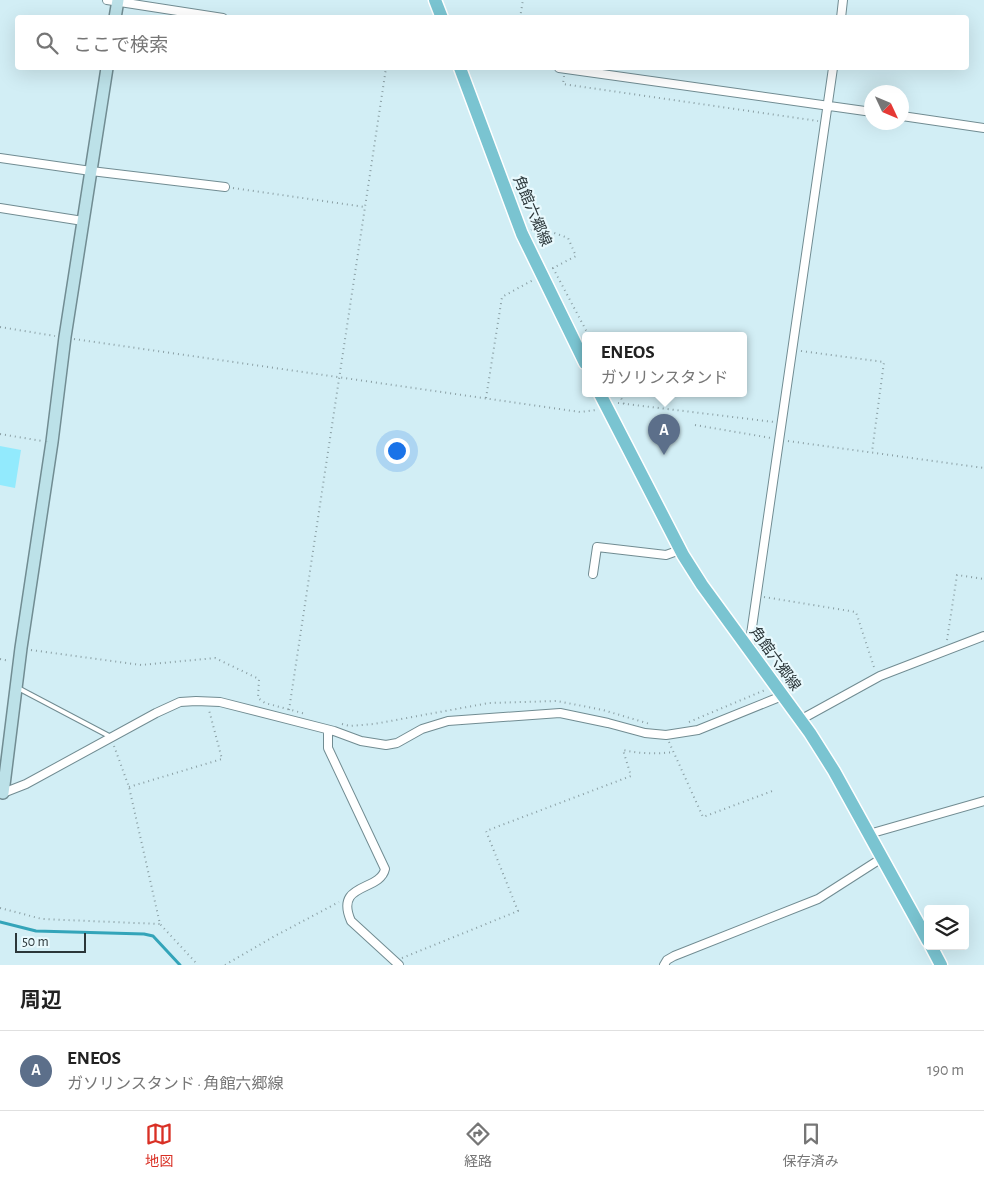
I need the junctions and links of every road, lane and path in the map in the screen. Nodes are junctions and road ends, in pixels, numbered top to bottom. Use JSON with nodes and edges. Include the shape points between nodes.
{"nodes":[{"id":1,"x":114,"y":0,"type":"edge"},
{"id":2,"x":435,"y":0,"type":"edge"},
{"id":3,"x":523,"y":0,"type":"edge"},
{"id":4,"x":843,"y":0,"type":"edge"},
{"id":5,"x":115,"y":15,"type":"edge"},
{"id":6,"x":205,"y":15,"type":"edge"},
{"id":7,"x":441,"y":15,"type":"edge"},
{"id":8,"x":520,"y":15,"type":"edge"},
{"id":9,"x":841,"y":15,"type":"edge"},
{"id":10,"x":108,"y":70,"type":"edge"},
{"id":11,"x":386,"y":70,"type":"edge"},
{"id":12,"x":464,"y":70,"type":"edge"},
{"id":13,"x":562,"y":70,"type":"edge"},
{"id":14,"x":576,"y":70,"type":"edge"},
{"id":15,"x":833,"y":70,"type":"edge"},
{"id":16,"x":828,"y":106,"type":"junction"},
{"id":17,"x":864,"y":111,"type":"edge"},
{"id":18,"x":909,"y":117,"type":"edge"},
{"id":19,"x":825,"y":122,"type":"junction"},
{"id":20,"x":984,"y":128,"type":"edge"},
{"id":21,"x":0,"y":158,"type":"edge"},
{"id":22,"x":91,"y":171,"type":"junction"},
{"id":23,"x":225,"y":187,"type":"joint"},
{"id":24,"x":365,"y":207,"type":"junction"},
{"id":25,"x":0,"y":208,"type":"edge"},
{"id":26,"x":83,"y":221,"type":"junction"},
{"id":27,"x":522,"y":234,"type":"junction"},
{"id":28,"x":542,"y":275,"type":"junction"},
{"id":29,"x":0,"y":328,"type":"edge"},
{"id":30,"x":587,"y":332,"type":"edge"},
{"id":31,"x":65,"y":337,"type":"junction"},
{"id":32,"x":792,"y":350,"type":"junction"},
{"id":33,"x":582,"y":357,"type":"edge"},
{"id":34,"x":339,"y":377,"type":"junction"},
{"id":35,"x":620,"y":397,"type":"edge"},
{"id":36,"x":486,"y":398,"type":"junction"},
{"id":37,"x":604,"y":401,"type":"edge"},
{"id":38,"x":624,"y":404,"type":"junction"},
{"id":39,"x":782,"y":423,"type":"junction"},
{"id":40,"x":695,"y":425,"type":"dead end"},
{"id":41,"x":0,"y":434,"type":"edge"},
{"id":42,"x":779,"y":440,"type":"junction"},
{"id":43,"x":52,"y":442,"type":"junction"},
{"id":44,"x":872,"y":452,"type":"junction"},
{"id":45,"x":984,"y":468,"type":"edge"},
{"id":46,"x":680,"y":550,"type":"junction"},
{"id":47,"x":593,"y":574,"type":"dead end"},
{"id":48,"x":984,"y":579,"type":"edge"},
{"id":49,"x":756,"y":595,"type":"junction"},
{"id":50,"x":984,"y":636,"type":"edge"},
{"id":51,"x":21,"y":648,"type":"junction"},
{"id":52,"x":748,"y":650,"type":"junction"},
{"id":53,"x":946,"y":651,"type":"junction"},
{"id":54,"x":878,"y":677,"type":"junction"},
{"id":55,"x":16,"y":687,"type":"junction"},
{"id":56,"x":778,"y":691,"type":"junction"},
{"id":57,"x":209,"y":701,"type":"junction"},
{"id":58,"x":289,"y":710,"type":"junction"},
{"id":59,"x":306,"y":714,"type":"dead end"},
{"id":60,"x":288,"y":720,"type":"junction"},
{"id":61,"x":800,"y":720,"type":"junction"},
{"id":62,"x":341,"y":724,"type":"dead end"},
{"id":63,"x":649,"y":724,"type":"dead end"},
{"id":64,"x":682,"y":725,"type":"dead end"},
{"id":65,"x":328,"y":730,"type":"junction"},
{"id":66,"x":666,"y":735,"type":"junction"},
{"id":67,"x":111,"y":738,"type":"junction"},
{"id":68,"x":674,"y":752,"type":"junction"},
{"id":69,"x":128,"y":787,"type":"junction"},
{"id":70,"x":775,"y":790,"type":"dead end"},
{"id":71,"x":1,"y":795,"type":"edge"},
{"id":72,"x":984,"y":801,"type":"edge"},
{"id":73,"x":869,"y":834,"type":"junction"},
{"id":74,"x":882,"y":858,"type":"junction"},
{"id":75,"x":349,"y":900,"type":"junction"},
{"id":76,"x":0,"y":908,"type":"edge"},
{"id":77,"x":160,"y":924,"type":"junction"},
{"id":78,"x":924,"y":934,"type":"edge"},
{"id":79,"x":933,"y":950,"type":"edge"},
{"id":80,"x":397,"y":963,"type":"edge"},
{"id":81,"x":198,"y":965,"type":"edge"},
{"id":82,"x":225,"y":965,"type":"edge"},
{"id":83,"x":664,"y":965,"type":"edge"},
{"id":84,"x":941,"y":965,"type":"edge"}],
"edges":[{"from":1,"to":5,"type":"street"},
{"from":1,"to":6,"type":"street"},
{"from":2,"to":7,"type":"main road"},
{"from":3,"to":8,"type":"path"},
{"from":4,"to":9,"type":"street"},
{"from":10,"to":22,"type":"street"},
{"from":11,"to":24,"type":"path"},
{"from":12,"to":27,"type":"main road","name":"角館六郷線"},
{"from":13,"to":19,"type":"path","via":[[563,84]]},
{"from":14,"to":16,"type":"street"},
{"from":15,"to":16,"type":"street"},
{"from":16,"to":17,"type":"street"},
{"from":16,"to":19,"type":"street"},
{"from":18,"to":20,"type":"street"},
{"from":19,"to":32,"type":"street"},
{"from":21,"to":22,"type":"street"},
{"from":22,"to":23,"type":"street"},
{"from":22,"to":26,"type":"street"},
{"from":23,"to":24,"type":"path"},
{"from":24,"to":34,"type":"path"},
{"from":25,"to":26,"type":"street"},
{"from":26,"to":31,"type":"street"},
{"from":27,"to":28,"type":"main road","name":"角館六郷線"},
{"from":27,"to":30,"type":"path","via":[[538,227],[568,238],[576,256],[553,268]]},
{"from":28,"to":33,"type":"main road","name":"角館六郷線"},
{"from":28,"to":36,"type":"path","via":[[502,297]]},
{"from":29,"to":31,"type":"path"},
{"from":31,"to":34,"type":"path"},
{"from":31,"to":43,"type":"street"},
{"from":32,"to":39,"type":"street"},
{"from":32,"to":44,"type":"path","via":[[884,362]]},
{"from":34,"to":36,"type":"path"},
{"from":34,"to":58,"type":"path"},
{"from":35,"to":38,"type":"path"},
{"from":36,"to":37,"type":"path","via":[[580,412]]},
{"from":37,"to":38,"type":"path"},
{"from":37,"to":46,"type":"main road","name":"角館六郷線"},
{"from":38,"to":39,"type":"path"},
{"from":39,"to":42,"type":"street"},
{"from":40,"to":42,"type":"path"},
{"from":41,"to":43,"type":"path"},
{"from":42,"to":44,"type":"path"},
{"from":42,"to":49,"type":"street"},
{"from":43,"to":51,"type":"street"},
{"from":44,"to":45,"type":"path"},
{"from":46,"to":47,"type":"street","via":[[666,555],[597,547]]},
{"from":46,"to":52,"type":"main road","name":"角館六郷線"},
{"from":48,"to":53,"type":"path","via":[[957,575]]},
{"from":49,"to":52,"type":"street"},
{"from":49,"to":54,"type":"path","via":[[856,612]]},
{"from":50,"to":53,"type":"street"},
{"from":51,"to":55,"type":"street"},
{"from":51,"to":58,"type":"path","via":[[141,666],[216,658],[259,679],[258,698],[265,703]]},
{"from":52,"to":56,"type":"main road","name":"角館六郷線"},
{"from":53,"to":54,"type":"street"},
{"from":54,"to":61,"type":"street"},
{"from":55,"to":67,"type":"lane"},
{"from":55,"to":71,"type":"street"},
{"from":56,"to":61,"type":"main road","name":"角館六郷線"},
{"from":56,"to":64,"type":"path"},
{"from":56,"to":66,"type":"street","via":[[698,730]]},
{"from":57,"to":60,"type":"street"},
{"from":57,"to":67,"type":"street","via":[[180,702]]},
{"from":57,"to":69,"type":"path","via":[[222,759]]},
{"from":58,"to":59,"type":"path"},
{"from":58,"to":60,"type":"path"},
{"from":60,"to":65,"type":"street"},
{"from":61,"to":73,"type":"main road","name":"角館六郷線","via":[[834,771]]},
{"from":62,"to":63,"type":"path","via":[[374,724],[489,703],[557,701]]},
{"from":65,"to":66,"type":"street","via":[[386,745],[448,720],[560,714]]},
{"from":65,"to":75,"type":"street","via":[[328,748],[384,868],[379,879],[354,892]]},
{"from":66,"to":68,"type":"path"},
{"from":67,"to":69,"type":"path"},
{"from":67,"to":71,"type":"street"},
{"from":68,"to":70,"type":"path","via":[[703,817]]},
{"from":68,"to":80,"type":"path","via":[[640,754],[623,750],[631,776],[486,831],[518,911]]},
{"from":69,"to":77,"type":"path"},
{"from":72,"to":73,"type":"street"},
{"from":73,"to":74,"type":"main road","name":"角館六郷線"},
{"from":74,"to":78,"type":"main road","name":"角館六郷線"},
{"from":74,"to":83,"type":"street","via":[[818,899],[674,956]]},
{"from":75,"to":80,"type":"street","via":[[346,911],[351,921]]},
{"from":75,"to":82,"type":"path","via":[[339,902]]},
{"from":76,"to":77,"type":"path","via":[[42,919]]},
{"from":77,"to":81,"type":"path"},
{"from":79,"to":84,"type":"main road"}]}
